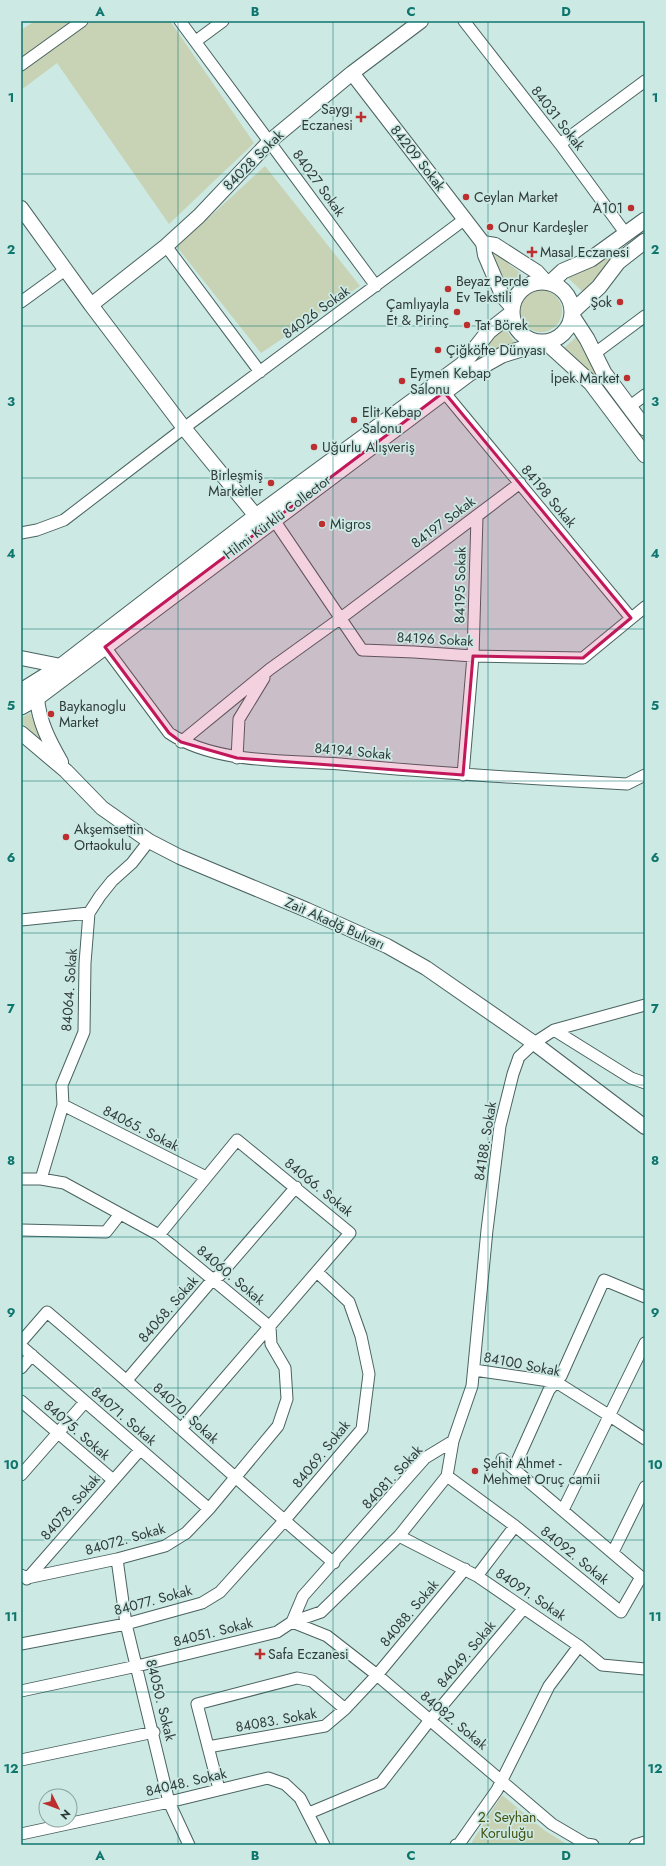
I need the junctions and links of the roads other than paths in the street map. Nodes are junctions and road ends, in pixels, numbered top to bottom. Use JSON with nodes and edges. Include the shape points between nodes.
{"nodes":[{"id":1,"x":82,"y":21,"type":"edge"},
{"id":2,"x":180,"y":21,"type":"edge"},
{"id":3,"x":223,"y":21,"type":"edge"},
{"id":4,"x":421,"y":21,"type":"edge"},
{"id":5,"x":464,"y":21,"type":"edge"},
{"id":6,"x":196,"y":41,"type":"junction"},
{"id":7,"x":21,"y":65,"type":"edge"},
{"id":8,"x":352,"y":73,"type":"junction"},
{"id":9,"x":645,"y":82,"type":"edge"},
{"id":10,"x":270,"y":141,"type":"junction"},
{"id":11,"x":560,"y":144,"type":"junction"},
{"id":12,"x":21,"y":208,"type":"edge"},
{"id":13,"x":465,"y":219,"type":"junction"},
{"id":14,"x":645,"y":220,"type":"edge"},
{"id":15,"x":626,"y":234,"type":"junction"},
{"id":16,"x":645,"y":241,"type":"edge"},
{"id":17,"x":483,"y":243,"type":"junction"},
{"id":18,"x":166,"y":246,"type":"junction"},
{"id":19,"x":65,"y":270,"type":"junction"},
{"id":20,"x":548,"y":282,"type":"junction"},
{"id":21,"x":376,"y":286,"type":"junction"},
{"id":22,"x":21,"y":302,"type":"edge"},
{"id":23,"x":91,"y":305,"type":"junction"},
{"id":24,"x":512,"y":310,"type":"junction"},
{"id":25,"x":572,"y":313,"type":"junction"},
{"id":26,"x":645,"y":316,"type":"edge"},
{"id":27,"x":544,"y":342,"type":"junction"},
{"id":28,"x":594,"y":354,"type":"junction"},
{"id":29,"x":260,"y":372,"type":"junction"},
{"id":30,"x":444,"y":392,"type":"junction"},
{"id":31,"x":645,"y":395,"type":"edge"},
{"id":32,"x":629,"y":407,"type":"junction"},
{"id":33,"x":184,"y":428,"type":"junction"},
{"id":34,"x":645,"y":428,"type":"edge"},
{"id":35,"x":645,"y":455,"type":"edge"},
{"id":36,"x":517,"y":485,"type":"junction"},
{"id":37,"x":256,"y":516,"type":"junction"},
{"id":38,"x":477,"y":516,"type":"joint"},
{"id":39,"x":274,"y":520,"type":"junction"},
{"id":40,"x":21,"y":533,"type":"edge"},
{"id":41,"x":645,"y":607,"type":"edge"},
{"id":42,"x":341,"y":618,"type":"junction"},
{"id":43,"x":631,"y":618,"type":"junction"},
{"id":44,"x":105,"y":647,"type":"junction"},
{"id":45,"x":473,"y":656,"type":"junction"},
{"id":46,"x":21,"y":658,"type":"edge"},
{"id":47,"x":60,"y":666,"type":"junction"},
{"id":48,"x":270,"y":669,"type":"junction"},
{"id":49,"x":21,"y":691,"type":"edge"},
{"id":50,"x":37,"y":698,"type":"junction"},
{"id":51,"x":21,"y":707,"type":"edge"},
{"id":52,"x":21,"y":734,"type":"edge"},
{"id":53,"x":182,"y":742,"type":"junction"},
{"id":54,"x":237,"y":758,"type":"junction"},
{"id":55,"x":66,"y":771,"type":"junction"},
{"id":56,"x":463,"y":775,"type":"junction"},
{"id":57,"x":645,"y":775,"type":"edge"},
{"id":58,"x":149,"y":841,"type":"junction"},
{"id":59,"x":89,"y":913,"type":"junction"},
{"id":60,"x":21,"y":920,"type":"edge"},
{"id":61,"x":645,"y":1005,"type":"edge"},
{"id":62,"x":554,"y":1030,"type":"junction"},
{"id":63,"x":534,"y":1043,"type":"junction"},
{"id":64,"x":645,"y":1083,"type":"edge"},
{"id":65,"x":63,"y":1105,"type":"junction"},
{"id":66,"x":645,"y":1127,"type":"edge"},
{"id":67,"x":206,"y":1178,"type":"junction"},
{"id":68,"x":21,"y":1179,"type":"edge"},
{"id":69,"x":41,"y":1179,"type":"junction"},
{"id":70,"x":296,"y":1188,"type":"junction"},
{"id":71,"x":120,"y":1214,"type":"junction"},
{"id":72,"x":21,"y":1230,"type":"edge"},
{"id":73,"x":159,"y":1235,"type":"junction"},
{"id":74,"x":317,"y":1272,"type":"junction"},
{"id":75,"x":214,"y":1279,"type":"junction"},
{"id":76,"x":645,"y":1297,"type":"edge"},
{"id":77,"x":270,"y":1327,"type":"junction"},
{"id":78,"x":21,"y":1342,"type":"edge"},
{"id":79,"x":645,"y":1343,"type":"edge"},
{"id":80,"x":21,"y":1346,"type":"edge"},
{"id":81,"x":32,"y":1355,"type":"junction"},
{"id":82,"x":21,"y":1368,"type":"edge"},
{"id":83,"x":474,"y":1370,"type":"junction"},
{"id":84,"x":127,"y":1380,"type":"junction"},
{"id":85,"x":556,"y":1382,"type":"junction"},
{"id":86,"x":21,"y":1401,"type":"edge"},
{"id":87,"x":85,"y":1402,"type":"junction"},
{"id":88,"x":610,"y":1416,"type":"junction"},
{"id":89,"x":181,"y":1429,"type":"junction"},
{"id":90,"x":57,"y":1433,"type":"junction"},
{"id":91,"x":645,"y":1439,"type":"edge"},
{"id":92,"x":453,"y":1441,"type":"junction"},
{"id":93,"x":140,"y":1450,"type":"junction"},
{"id":94,"x":502,"y":1458,"type":"dead end"},
{"id":95,"x":514,"y":1468,"type":"junction"},
{"id":96,"x":21,"y":1474,"type":"edge"},
{"id":97,"x":447,"y":1476,"type":"junction"},
{"id":98,"x":236,"y":1477,"type":"junction"},
{"id":99,"x":114,"y":1480,"type":"junction"},
{"id":100,"x":645,"y":1487,"type":"edge"},
{"id":101,"x":209,"y":1509,"type":"junction"},
{"id":102,"x":563,"y":1510,"type":"junction"},
{"id":103,"x":284,"y":1521,"type":"junction"},
{"id":104,"x":515,"y":1526,"type":"junction"},
{"id":105,"x":399,"y":1536,"type":"junction"},
{"id":106,"x":613,"y":1552,"type":"junction"},
{"id":107,"x":117,"y":1559,"type":"junction"},
{"id":108,"x":334,"y":1563,"type":"junction"},
{"id":109,"x":465,"y":1569,"type":"junction"},
{"id":110,"x":477,"y":1576,"type":"junction"},
{"id":111,"x":23,"y":1579,"type":"edge"},
{"id":112,"x":524,"y":1608,"type":"junction"},
{"id":113,"x":292,"y":1622,"type":"junction"},
{"id":114,"x":126,"y":1624,"type":"junction"},
{"id":115,"x":21,"y":1644,"type":"edge"},
{"id":116,"x":580,"y":1646,"type":"junction"},
{"id":117,"x":137,"y":1666,"type":"junction"},
{"id":118,"x":645,"y":1669,"type":"edge"},
{"id":119,"x":377,"y":1675,"type":"junction"},
{"id":120,"x":21,"y":1691,"type":"edge"},
{"id":121,"x":345,"y":1709,"type":"junction"},
{"id":122,"x":430,"y":1720,"type":"junction"},
{"id":123,"x":154,"y":1732,"type":"junction"},
{"id":124,"x":208,"y":1747,"type":"junction"},
{"id":125,"x":21,"y":1760,"type":"edge"},
{"id":126,"x":502,"y":1781,"type":"junction"},
{"id":127,"x":219,"y":1789,"type":"junction"},
{"id":128,"x":169,"y":1802,"type":"junction"},
{"id":129,"x":309,"y":1814,"type":"junction"},
{"id":130,"x":21,"y":1834,"type":"edge"},
{"id":131,"x":645,"y":1842,"type":"edge"},
{"id":132,"x":189,"y":1845,"type":"edge"},
{"id":133,"x":324,"y":1845,"type":"edge"},
{"id":134,"x":456,"y":1845,"type":"edge"},
{"id":135,"x":593,"y":1845,"type":"edge"},
{"id":136,"x":635,"y":1845,"type":"edge"}],
"edges":[{"from":1,"to":7,"type":"street"},
{"from":2,"to":6,"type":"street","name":"84027 Sokak"},
{"from":3,"to":6,"type":"street"},
{"from":4,"to":8,"type":"street","name":"84028 Sokak"},
{"from":5,"to":11,"type":"street","name":"84031 Sokak"},
{"from":6,"to":10,"type":"street","name":"84027 Sokak"},
{"from":8,"to":10,"type":"street","name":"84028 Sokak"},
{"from":8,"to":13,"type":"street","name":"84209 Sokak"},
{"from":9,"to":11,"type":"street"},
{"from":10,"to":18,"type":"street","name":"84028 Sokak","via":[[199,216]]},
{"from":10,"to":21,"type":"street","name":"84027 Sokak"},
{"from":11,"to":15,"type":"street","name":"84031 Sokak"},
{"from":12,"to":19,"type":"street"},
{"from":13,"to":17,"type":"street","name":"84209 Sokak"},
{"from":13,"to":21,"type":"street","name":"84026 Sokak"},
{"from":14,"to":15,"type":"main road"},
{"from":15,"to":20,"type":"main road","via":[[591,259],[563,271]]},
{"from":16,"to":25,"type":"main road","via":[[618,262],[599,287]]},
{"from":17,"to":20,"type":"street","via":[[495,245]]},
{"from":17,"to":24,"type":"street","via":[[485,255],[503,297]]},
{"from":18,"to":23,"type":"street","name":"84028 Sokak"},
{"from":18,"to":29,"type":"street"},
{"from":19,"to":22,"type":"street"},
{"from":19,"to":23,"type":"street"},
{"from":20,"to":24,"type":"main road","via":[[531,284],[523,289],[516,297]]},
{"from":20,"to":25,"type":"main road","via":[[559,286],[566,293],[571,302]]},
{"from":21,"to":29,"type":"street","name":"84026 Sokak"},
{"from":23,"to":33,"type":"street"},
{"from":24,"to":27,"type":"main road","via":[[515,327],[522,335],[531,341]]},
{"from":24,"to":37,"type":"main road","name":"Hilmi Kürklü Collector","via":[[489,331],[463,364]]},
{"from":25,"to":27,"type":"main road","via":[[567,329],[561,336]]},
{"from":25,"to":28,"type":"main road"},
{"from":26,"to":28,"type":"street"},
{"from":27,"to":30,"type":"main road","name":"Hilmi Kürklü Collector","via":[[495,359]]},
{"from":27,"to":35,"type":"main road","via":[[591,383]]},
{"from":28,"to":32,"type":"main road","via":[[604,373]]},
{"from":29,"to":33,"type":"street","name":"84026 Sokak"},
{"from":30,"to":36,"type":"street","name":"84198 Sokak"},
{"from":30,"to":39,"type":"main road","name":"Hilmi Kürklü Collector"},
{"from":31,"to":32,"type":"street"},
{"from":32,"to":34,"type":"main road"},
{"from":33,"to":37,"type":"street"},
{"from":33,"to":40,"type":"street","name":"84026 Sokak","via":[[64,520]]},
{"from":36,"to":38,"type":"street","name":"84197 Sokak"},
{"from":36,"to":42,"type":"street","name":"84197 Sokak"},
{"from":36,"to":43,"type":"street","name":"84198 Sokak"},
{"from":37,"to":47,"type":"main road","name":"Hilmi Kürklü Collector"},
{"from":38,"to":45,"type":"street","name":"84195 Sokak"},
{"from":39,"to":42,"type":"street","name":"84196 Sokak"},
{"from":39,"to":44,"type":"main road","name":"Hilmi Kürklü Collector"},
{"from":41,"to":43,"type":"street","name":"84196 Sokak"},
{"from":42,"to":45,"type":"street","name":"84196 Sokak","via":[[362,650]]},
{"from":42,"to":48,"type":"street","name":"84197 Sokak"},
{"from":43,"to":45,"type":"street","name":"84196 Sokak","via":[[583,658]]},
{"from":44,"to":50,"type":"main road","name":"Hilmi Kürklü Collector"},
{"from":44,"to":53,"type":"street","name":"84194 Sokak","via":[[169,733]]},
{"from":45,"to":56,"type":"street","name":"84195 Sokak"},
{"from":46,"to":47,"type":"street"},
{"from":47,"to":49,"type":"main road","name":"Hilmi Kürklü Collector"},
{"from":48,"to":53,"type":"street","name":"84197 Sokak"},
{"from":48,"to":54,"type":"street","via":[[239,719]]},
{"from":50,"to":51,"type":"main road","name":"Hilmi Kürklü Collector"},
{"from":50,"to":55,"type":"street","via":[[39,715],[48,738]]},
{"from":52,"to":55,"type":"street","name":"Zait Akadğ Bulvarı"},
{"from":53,"to":54,"type":"street","name":"84194 Sokak"},
{"from":54,"to":56,"type":"street","name":"84194 Sokak"},
{"from":55,"to":58,"type":"street","name":"Zait Akadğ Bulvarı","via":[[102,808]]},
{"from":56,"to":57,"type":"street","name":"84194 Sokak","via":[[627,784]]},
{"from":58,"to":59,"type":"street","name":"84064. Sokak","via":[[112,881]]},
{"from":58,"to":63,"type":"street","name":"Zait Akadğ Bulvarı","via":[[180,857],[387,946],[426,968]]},
{"from":59,"to":60,"type":"street"},
{"from":59,"to":65,"type":"street","name":"84064. Sokak","via":[[84,1032],[62,1084]]},
{"from":61,"to":62,"type":"street","name":"84188. Sokak"},
{"from":62,"to":63,"type":"street","name":"84188. Sokak"},
{"from":62,"to":64,"type":"street","via":[[631,1078]]},
{"from":63,"to":66,"type":"street","name":"Zait Akadğ Bulvarı"},
{"from":63,"to":83,"type":"street","name":"84188. Sokak","via":[[520,1057],[515,1068],[500,1126],[486,1230]]},
{"from":65,"to":67,"type":"street","name":"84065. Sokak"},
{"from":65,"to":69,"type":"street","name":"84064. Sokak"},
{"from":67,"to":70,"type":"street","name":"84066. Sokak","via":[[237,1140]]},
{"from":67,"to":73,"type":"street","name":"84066. Sokak"},
{"from":68,"to":69,"type":"street","name":"84060. Sokak"},
{"from":69,"to":71,"type":"street","name":"84060. Sokak","via":[[64,1183]]},
{"from":70,"to":74,"type":"street","name":"84066. Sokak","via":[[350,1233]]},
{"from":70,"to":75,"type":"street","name":"84068. Sokak"},
{"from":71,"to":72,"type":"street","via":[[106,1232]]},
{"from":71,"to":73,"type":"street","name":"84060. Sokak"},
{"from":73,"to":75,"type":"street","name":"84060. Sokak"},
{"from":74,"to":77,"type":"street","name":"84066. Sokak"},
{"from":74,"to":103,"type":"street","name":"84069. Sokak","via":[[349,1302],[361,1336],[369,1374],[362,1429]]},
{"from":75,"to":77,"type":"street","name":"84060. Sokak"},
{"from":75,"to":84,"type":"street","name":"84068. Sokak"},
{"from":76,"to":85,"type":"street","via":[[604,1280]]},
{"from":77,"to":89,"type":"street","name":"84066. Sokak"},
{"from":77,"to":98,"type":"street","via":[[272,1344],[285,1368],[287,1399],[278,1426]]},
{"from":78,"to":84,"type":"street","name":"84070. Sokak","via":[[47,1312]]},
{"from":79,"to":88,"type":"street"},
{"from":80,"to":81,"type":"street","name":"84071. Sokak"},
{"from":81,"to":82,"type":"street"},
{"from":81,"to":87,"type":"street","name":"84071. Sokak"},
{"from":83,"to":85,"type":"street","name":"84100 Sokak"},
{"from":83,"to":92,"type":"street","name":"84188. Sokak","via":[[472,1386]]},
{"from":84,"to":89,"type":"street","name":"84070. Sokak"},
{"from":85,"to":88,"type":"street","name":"84100 Sokak"},
{"from":85,"to":95,"type":"street","via":[[549,1390]]},
{"from":86,"to":90,"type":"street","name":"84075. Sokak"},
{"from":87,"to":90,"type":"street"},
{"from":87,"to":93,"type":"street","name":"84071. Sokak"},
{"from":88,"to":91,"type":"street","name":"84100 Sokak"},
{"from":88,"to":102,"type":"street"},
{"from":89,"to":98,"type":"street","name":"84070. Sokak"},
{"from":90,"to":96,"type":"street"},
{"from":90,"to":99,"type":"street","name":"84075. Sokak"},
{"from":92,"to":97,"type":"street"},
{"from":92,"to":108,"type":"street","name":"84081. Sokak","via":[[425,1458]]},
{"from":93,"to":99,"type":"street","name":"84078. Sokak"},
{"from":93,"to":101,"type":"street","name":"84071. Sokak"},
{"from":94,"to":95,"type":"street"},
{"from":95,"to":102,"type":"street"},
{"from":97,"to":104,"type":"street","name":"84092. Sokak"},
{"from":97,"to":105,"type":"street"},
{"from":98,"to":101,"type":"street","name":"84072. Sokak"},
{"from":98,"to":103,"type":"street","name":"84070. Sokak"},
{"from":99,"to":111,"type":"street","name":"84078. Sokak"},
{"from":100,"to":106,"type":"street"},
{"from":101,"to":107,"type":"street","name":"84072. Sokak","via":[[186,1533],[165,1546]]},
{"from":102,"to":106,"type":"street"},
{"from":103,"to":108,"type":"street","name":"84070. Sokak"},
{"from":103,"to":114,"type":"street","name":"84077. Sokak","via":[[220,1592],[202,1603]]},
{"from":104,"to":106,"type":"street","name":"84092. Sokak","via":[[622,1612],[641,1577]]},
{"from":104,"to":110,"type":"street"},
{"from":105,"to":109,"type":"street","name":"84091. Sokak"},
{"from":105,"to":113,"type":"street","via":[[321,1612]]},
{"from":107,"to":111,"type":"street","name":"84072. Sokak"},
{"from":107,"to":114,"type":"street","name":"84050. Sokak"},
{"from":108,"to":113,"type":"street","name":"84081. Sokak","via":[[304,1596]]},
{"from":109,"to":110,"type":"street","name":"84091. Sokak"},
{"from":109,"to":119,"type":"street","name":"84088. Sokak"},
{"from":110,"to":112,"type":"street","name":"84091. Sokak"},
{"from":112,"to":116,"type":"street","name":"84091. Sokak"},
{"from":112,"to":122,"type":"street","name":"84049. Sokak"},
{"from":113,"to":117,"type":"street","name":"84051. Sokak","via":[[276,1632]]},
{"from":113,"to":119,"type":"street","name":"84082. Sokak","via":[[327,1636]]},
{"from":114,"to":115,"type":"street","name":"84077. Sokak"},
{"from":114,"to":117,"type":"street","name":"84050. Sokak"},
{"from":116,"to":118,"type":"street","name":"84091. Sokak","via":[[602,1665]]},
{"from":116,"to":126,"type":"street","via":[[550,1686]]},
{"from":117,"to":120,"type":"street","name":"84051. Sokak"},
{"from":117,"to":123,"type":"street","name":"84050. Sokak"},
{"from":119,"to":121,"type":"street","name":"84083. Sokak"},
{"from":119,"to":122,"type":"street","name":"84082. Sokak"},
{"from":121,"to":124,"type":"street","name":"84083. Sokak","via":[[325,1726]]},
{"from":121,"to":124,"type":"street","via":[[312,1681],[297,1678],[197,1704]]},
{"from":122,"to":126,"type":"street","name":"84082. Sokak"},
{"from":122,"to":129,"type":"street","name":"84049. Sokak","via":[[382,1783]]},
{"from":123,"to":125,"type":"street"},
{"from":123,"to":128,"type":"street","name":"84050. Sokak"},
{"from":124,"to":127,"type":"street"},
{"from":126,"to":134,"type":"street"},
{"from":126,"to":135,"type":"street","name":"84082. Sokak","via":[[552,1824],[586,1844]]},
{"from":127,"to":128,"type":"street","name":"84048. Sokak"},
{"from":127,"to":129,"type":"street","name":"84048. Sokak","via":[[268,1778],[285,1784],[300,1798]]},
{"from":128,"to":130,"type":"street","name":"84048. Sokak"},
{"from":128,"to":132,"type":"street","name":"84050. Sokak"},
{"from":129,"to":133,"type":"street","name":"84048. Sokak"},
{"from":131,"to":136,"type":"street"}]}
